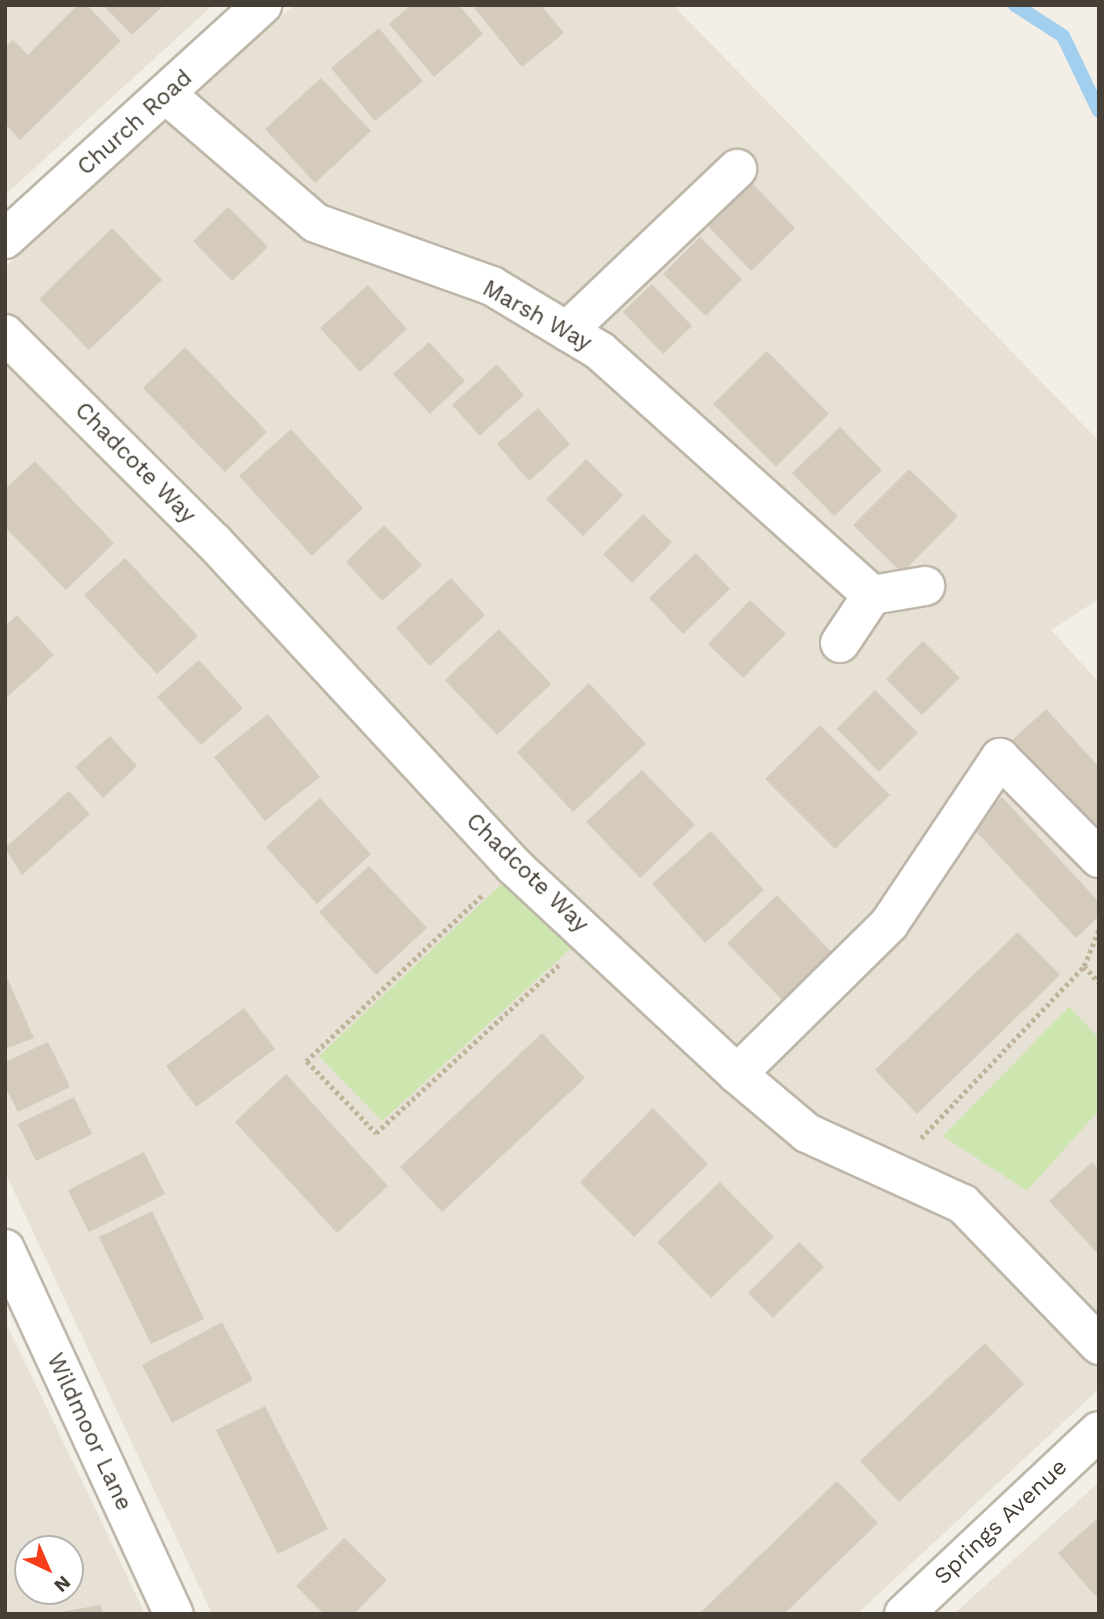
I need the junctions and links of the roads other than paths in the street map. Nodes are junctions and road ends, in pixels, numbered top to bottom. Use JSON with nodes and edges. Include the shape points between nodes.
{"nodes":[{"id":1,"x":262,"y":5,"type":"edge"},
{"id":2,"x":167,"y":95,"type":"junction"},
{"id":3,"x":737,"y":169,"type":"dead end"},
{"id":4,"x":5,"y":239,"type":"edge"},
{"id":5,"x":567,"y":331,"type":"junction"},
{"id":6,"x":5,"y":334,"type":"edge"},
{"id":7,"x":925,"y":586,"type":"dead end"},
{"id":8,"x":872,"y":595,"type":"junction"},
{"id":9,"x":840,"y":643,"type":"dead end"},
{"id":10,"x":1099,"y":859,"type":"edge"},
{"id":11,"x":737,"y":1074,"type":"junction"},
{"id":12,"x":5,"y":1249,"type":"edge"},
{"id":13,"x":1099,"y":1345,"type":"edge"},
{"id":14,"x":1099,"y":1431,"type":"edge"},
{"id":15,"x":174,"y":1614,"type":"edge"},
{"id":16,"x":904,"y":1614,"type":"edge"}],
"edges":[{"from":1,"to":2,"type":"street","name":"Church Road"},
{"from":2,"to":4,"type":"street","name":"Church Road"},
{"from":2,"to":5,"type":"street","name":"Marsh Way","via":[[316,223],[492,286]]},
{"from":3,"to":5,"type":"street"},
{"from":5,"to":8,"type":"street","name":"Marsh Way","via":[[600,351]]},
{"from":6,"to":11,"type":"street","name":"Chadcote Way","via":[[214,542],[514,866]]},
{"from":7,"to":8,"type":"street"},
{"from":8,"to":9,"type":"street"},
{"from":10,"to":11,"type":"street","via":[[1000,758],[956,815],[889,924]]},
{"from":11,"to":13,"type":"street","name":"Chadcote Way","via":[[807,1133],[962,1204]]},
{"from":12,"to":15,"type":"street","name":"Wildmoor Lane"},
{"from":14,"to":16,"type":"street","name":"Springs Avenue"}]}
